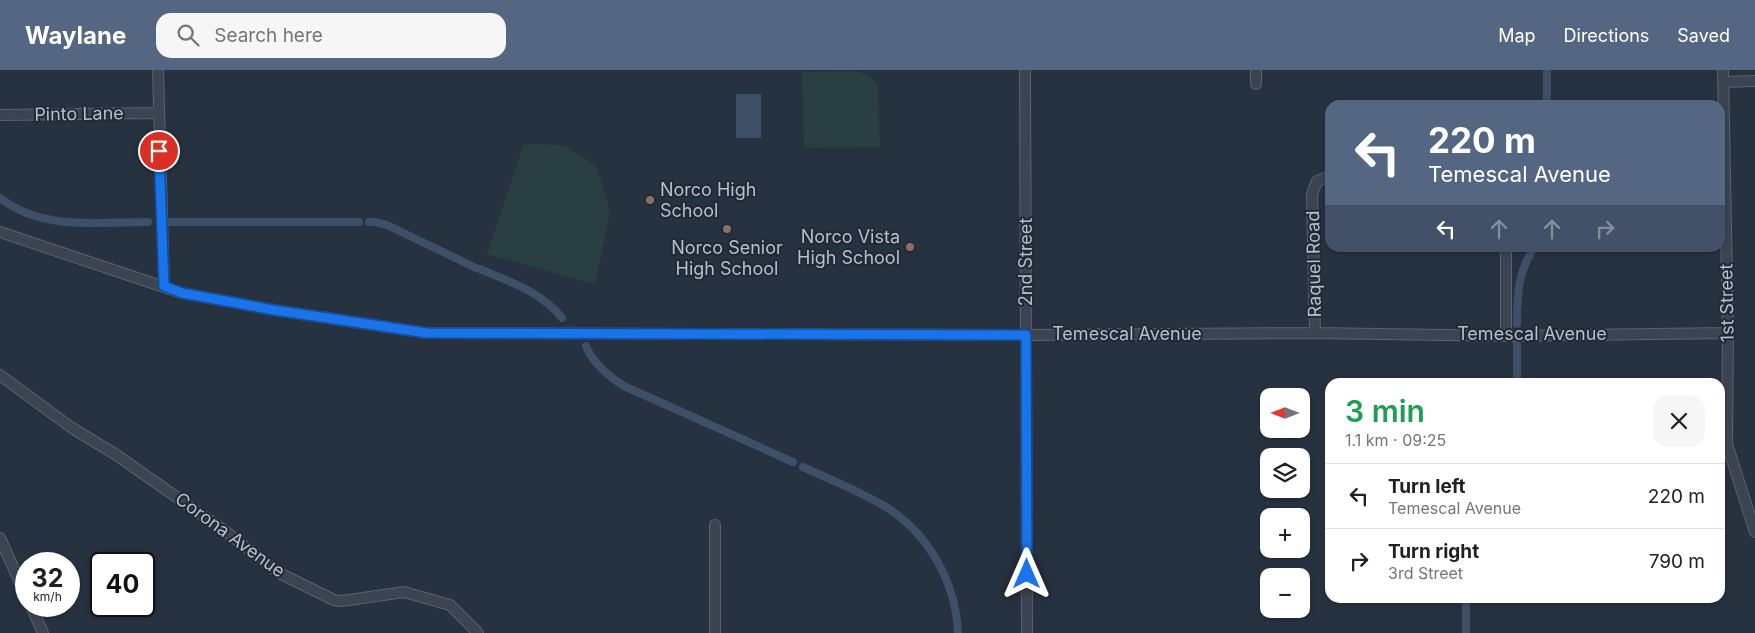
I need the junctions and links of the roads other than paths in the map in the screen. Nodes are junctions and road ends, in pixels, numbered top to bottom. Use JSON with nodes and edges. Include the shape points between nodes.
{"nodes":[{"id":1,"x":158,"y":70,"type":"edge"},
{"id":2,"x":1025,"y":70,"type":"edge"},
{"id":3,"x":1256,"y":70,"type":"edge"},
{"id":4,"x":1724,"y":70,"type":"edge"},
{"id":5,"x":1755,"y":81,"type":"edge"},
{"id":6,"x":1724,"y":82,"type":"junction"},
{"id":7,"x":1256,"y":84,"type":"dead end"},
{"id":8,"x":1724,"y":100,"type":"edge"},
{"id":9,"x":158,"y":113,"type":"junction"},
{"id":10,"x":0,"y":115,"type":"edge"},
{"id":11,"x":1725,"y":145,"type":"edge"},
{"id":12,"x":1325,"y":178,"type":"edge"},
{"id":13,"x":0,"y":232,"type":"edge"},
{"id":14,"x":1506,"y":252,"type":"edge"},
{"id":15,"x":164,"y":286,"type":"junction"},
{"id":16,"x":1315,"y":332,"type":"junction"},
{"id":17,"x":1728,"y":333,"type":"junction"},
{"id":18,"x":1026,"y":335,"type":"junction"},
{"id":19,"x":1506,"y":336,"type":"junction"},
{"id":20,"x":0,"y":375,"type":"edge"},
{"id":21,"x":715,"y":525,"type":"dead end"},
{"id":22,"x":1755,"y":532,"type":"edge"},
{"id":23,"x":1,"y":542,"type":"edge"},
{"id":24,"x":15,"y":572,"type":"edge"},
{"id":25,"x":36,"y":617,"type":"edge"},
{"id":26,"x":43,"y":633,"type":"edge"},
{"id":27,"x":478,"y":633,"type":"edge"},
{"id":28,"x":715,"y":633,"type":"edge"},
{"id":29,"x":1027,"y":633,"type":"edge"}],
"edges":[{"from":1,"to":9,"type":"street"},
{"from":2,"to":18,"type":"street","name":"2nd Street"},
{"from":3,"to":7,"type":"street"},
{"from":4,"to":6,"type":"street","name":"1st Street"},
{"from":5,"to":6,"type":"street"},
{"from":6,"to":8,"type":"street","name":"1st Street"},
{"from":9,"to":10,"type":"street","name":"Pinto Lane"},
{"from":9,"to":15,"type":"street"},
{"from":11,"to":17,"type":"street","name":"1st Street"},
{"from":12,"to":16,"type":"street","name":"Raquel Road","via":[[1317,182],[1312,194]]},
{"from":13,"to":15,"type":"street","name":"Temescal Avenue"},
{"from":14,"to":19,"type":"street"},
{"from":15,"to":18,"type":"street","name":"Temescal Avenue","via":[[182,293],[274,310],[427,333]]},
{"from":16,"to":18,"type":"street","name":"Temescal Avenue"},
{"from":16,"to":19,"type":"street","name":"Temescal Avenue"},
{"from":17,"to":19,"type":"street","name":"Temescal Avenue"},
{"from":17,"to":22,"type":"street","name":"1st Street","via":[[1727,444]]},
{"from":18,"to":29,"type":"street","name":"2nd Street"},
{"from":20,"to":27,"type":"street","name":"Corona Avenue","via":[[72,428],[217,525],[281,574],[334,600],[404,592],[450,606]]},
{"from":21,"to":28,"type":"street"},
{"from":23,"to":24,"type":"street"},
{"from":25,"to":26,"type":"street"}]}
